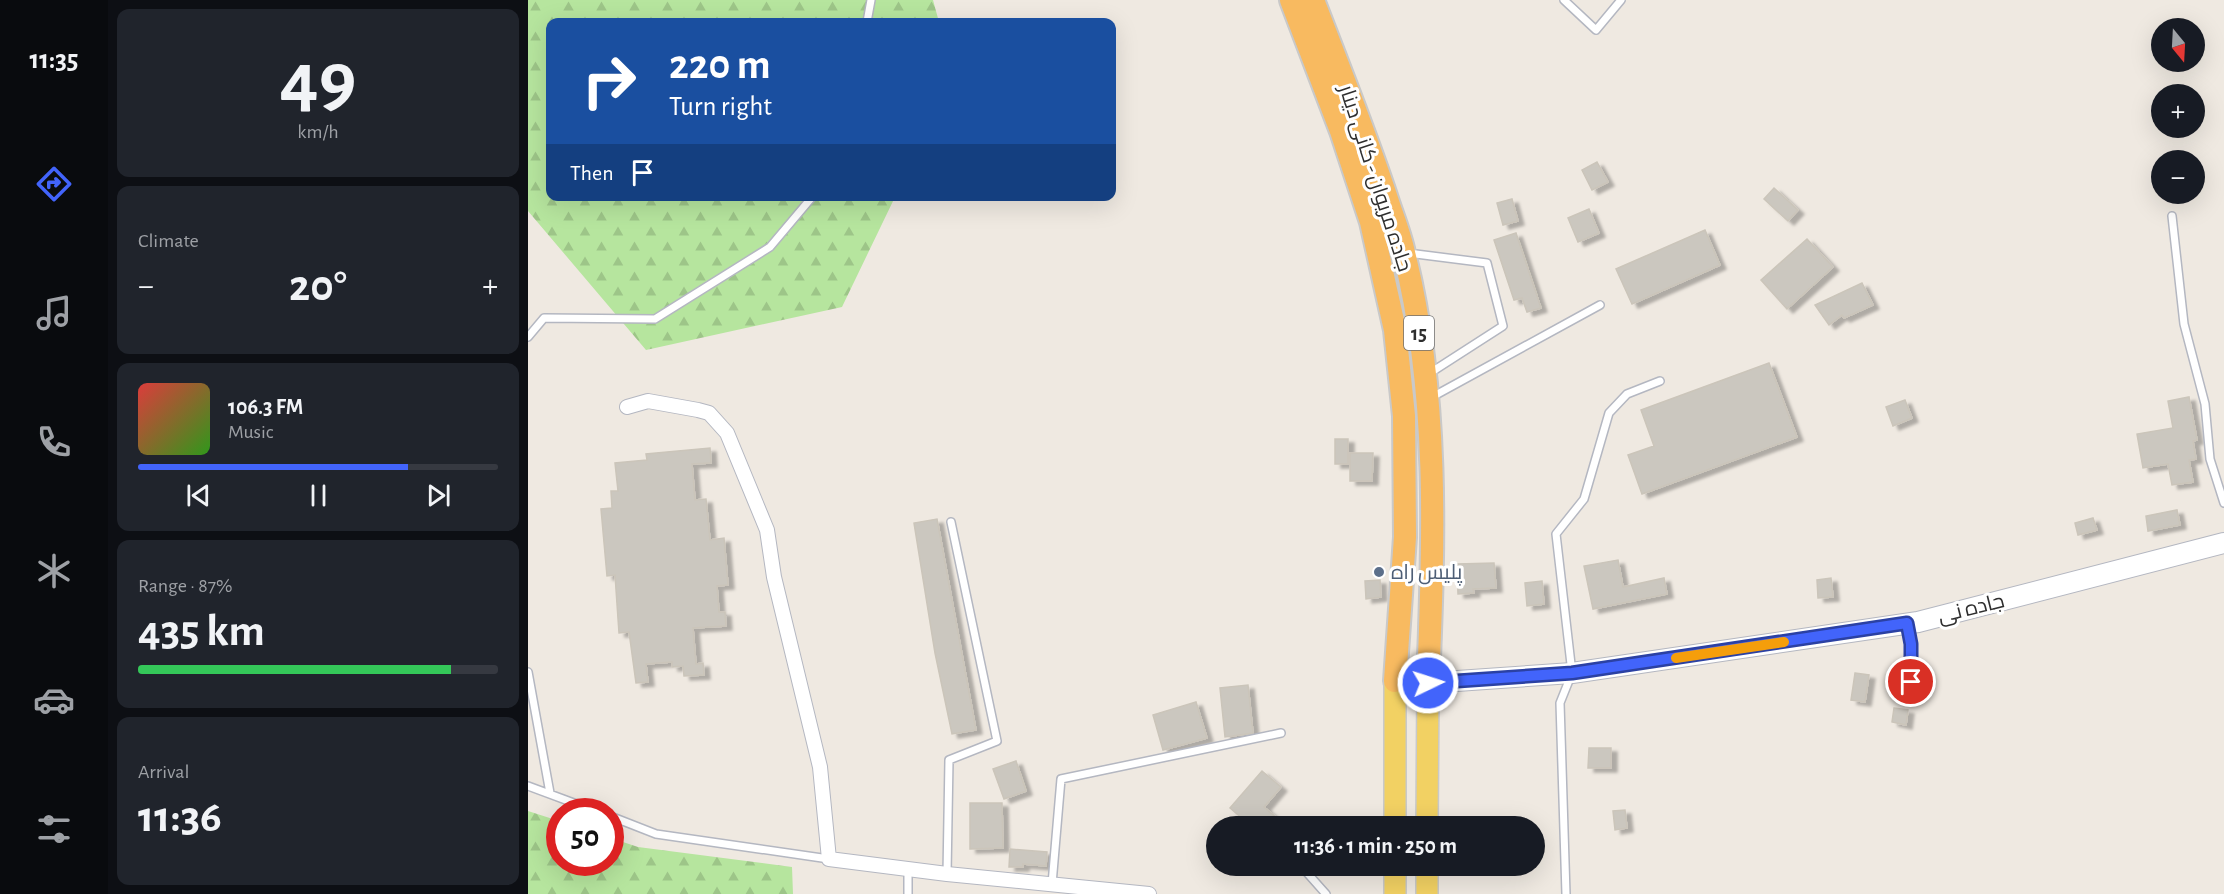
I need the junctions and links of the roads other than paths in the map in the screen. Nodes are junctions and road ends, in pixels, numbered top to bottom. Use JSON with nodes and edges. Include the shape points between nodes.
{"nodes":[{"id":1,"x":871,"y":0,"type":"edge"},
{"id":2,"x":1292,"y":0,"type":"edge"},
{"id":3,"x":1313,"y":0,"type":"edge"},
{"id":4,"x":1564,"y":0,"type":"edge"},
{"id":5,"x":1621,"y":0,"type":"edge"},
{"id":6,"x":868,"y":18,"type":"edge"},
{"id":7,"x":809,"y":201,"type":"edge"},
{"id":8,"x":2172,"y":216,"type":"dead end"},
{"id":9,"x":1404,"y":252,"type":"junction"},
{"id":10,"x":1600,"y":305,"type":"dead end"},
{"id":11,"x":528,"y":337,"type":"edge"},
{"id":12,"x":1425,"y":376,"type":"junction"},
{"id":13,"x":1660,"y":381,"type":"dead end"},
{"id":14,"x":1427,"y":400,"type":"junction"},
{"id":15,"x":627,"y":407,"type":"dead end"},
{"id":16,"x":2224,"y":503,"type":"edge"},
{"id":17,"x":951,"y":522,"type":"dead end"},
{"id":18,"x":2224,"y":543,"type":"edge"},
{"id":19,"x":1907,"y":623,"type":"junction"},
{"id":20,"x":528,"y":672,"type":"edge"},
{"id":21,"x":1572,"y":673,"type":"junction"},
{"id":22,"x":1395,"y":681,"type":"junction"},
{"id":23,"x":1428,"y":683,"type":"junction"},
{"id":24,"x":1912,"y":701,"type":"dead end"},
{"id":25,"x":1281,"y":733,"type":"dead end"},
{"id":26,"x":528,"y":786,"type":"edge"},
{"id":27,"x":550,"y":793,"type":"junction"},
{"id":28,"x":563,"y":798,"type":"edge"},
{"id":29,"x":1395,"y":816,"type":"edge"},
{"id":30,"x":1427,"y":816,"type":"edge"},
{"id":31,"x":624,"y":821,"type":"edge"},
{"id":32,"x":829,"y":859,"type":"junction"},
{"id":33,"x":908,"y":869,"type":"junction"},
{"id":34,"x":947,"y":874,"type":"junction"},
{"id":35,"x":1310,"y":876,"type":"edge"},
{"id":36,"x":1395,"y":876,"type":"edge"},
{"id":37,"x":1427,"y":876,"type":"edge"},
{"id":38,"x":1052,"y":884,"type":"junction"},
{"id":39,"x":908,"y":894,"type":"edge"},
{"id":40,"x":1149,"y":894,"type":"edge"},
{"id":41,"x":1326,"y":894,"type":"edge"},
{"id":42,"x":1395,"y":894,"type":"edge"},
{"id":43,"x":1427,"y":894,"type":"edge"},
{"id":44,"x":1566,"y":894,"type":"edge"}],
"edges":[{"from":1,"to":6,"type":"lane"},
{"from":2,"to":22,"type":"highway","number":"15","via":[[1371,222],[1395,330],[1404,416],[1405,537]]},
{"from":3,"to":9,"type":"highway","name":"جاده مریوان - کانی دینار","number":"15","via":[[1373,157]]},
{"from":4,"to":5,"type":"lane","via":[[1596,30]]},
{"from":7,"to":11,"type":"lane","via":[[770,247],[655,319],[544,318]]},
{"from":8,"to":16,"type":"lane","via":[[2184,324],[2205,404],[2210,459]]},
{"from":9,"to":12,"type":"highway","name":"جاده مریوان - کانی دینار","number":"15"},
{"from":9,"to":12,"type":"lane","via":[[1487,263],[1503,326]]},
{"from":10,"to":14,"type":"lane"},
{"from":12,"to":14,"type":"highway","name":"جاده مریوان - کانی دینار","number":"15"},
{"from":13,"to":21,"type":"lane","via":[[1627,394],[1609,413],[1584,499],[1556,534]]},
{"from":14,"to":23,"type":"highway","name":"جاده مریوان - کانی دینار","number":"15","via":[[1433,560]]},
{"from":15,"to":32,"type":"street","via":[[648,401],[698,410],[709,413],[727,432],[768,530],[774,578],[820,766]]},
{"from":17,"to":34,"type":"lane","via":[[997,741],[949,760]]},
{"from":18,"to":19,"type":"main road","name":"جاده نی"},
{"from":19,"to":21,"type":"main road","name":"جاده نی"},
{"from":19,"to":24,"type":"lane"},
{"from":20,"to":27,"type":"lane"},
{"from":21,"to":23,"type":"main road","name":"جاده نی"},
{"from":21,"to":44,"type":"lane","via":[[1560,704]]},
{"from":22,"to":23,"type":"main road","name":"جاده نی"},
{"from":22,"to":29,"type":"main road","number":"15"},
{"from":23,"to":30,"type":"main road","number":"15"},
{"from":25,"to":38,"type":"lane","via":[[1061,779]]},
{"from":26,"to":27,"type":"lane"},
{"from":27,"to":28,"type":"lane"},
{"from":31,"to":32,"type":"lane","via":[[656,834]]},
{"from":32,"to":33,"type":"street"},
{"from":33,"to":34,"type":"street"},
{"from":33,"to":39,"type":"lane"},
{"from":34,"to":38,"type":"street"},
{"from":35,"to":41,"type":"lane"},
{"from":36,"to":42,"type":"main road"},
{"from":37,"to":43,"type":"main road"},
{"from":38,"to":40,"type":"street"}]}
